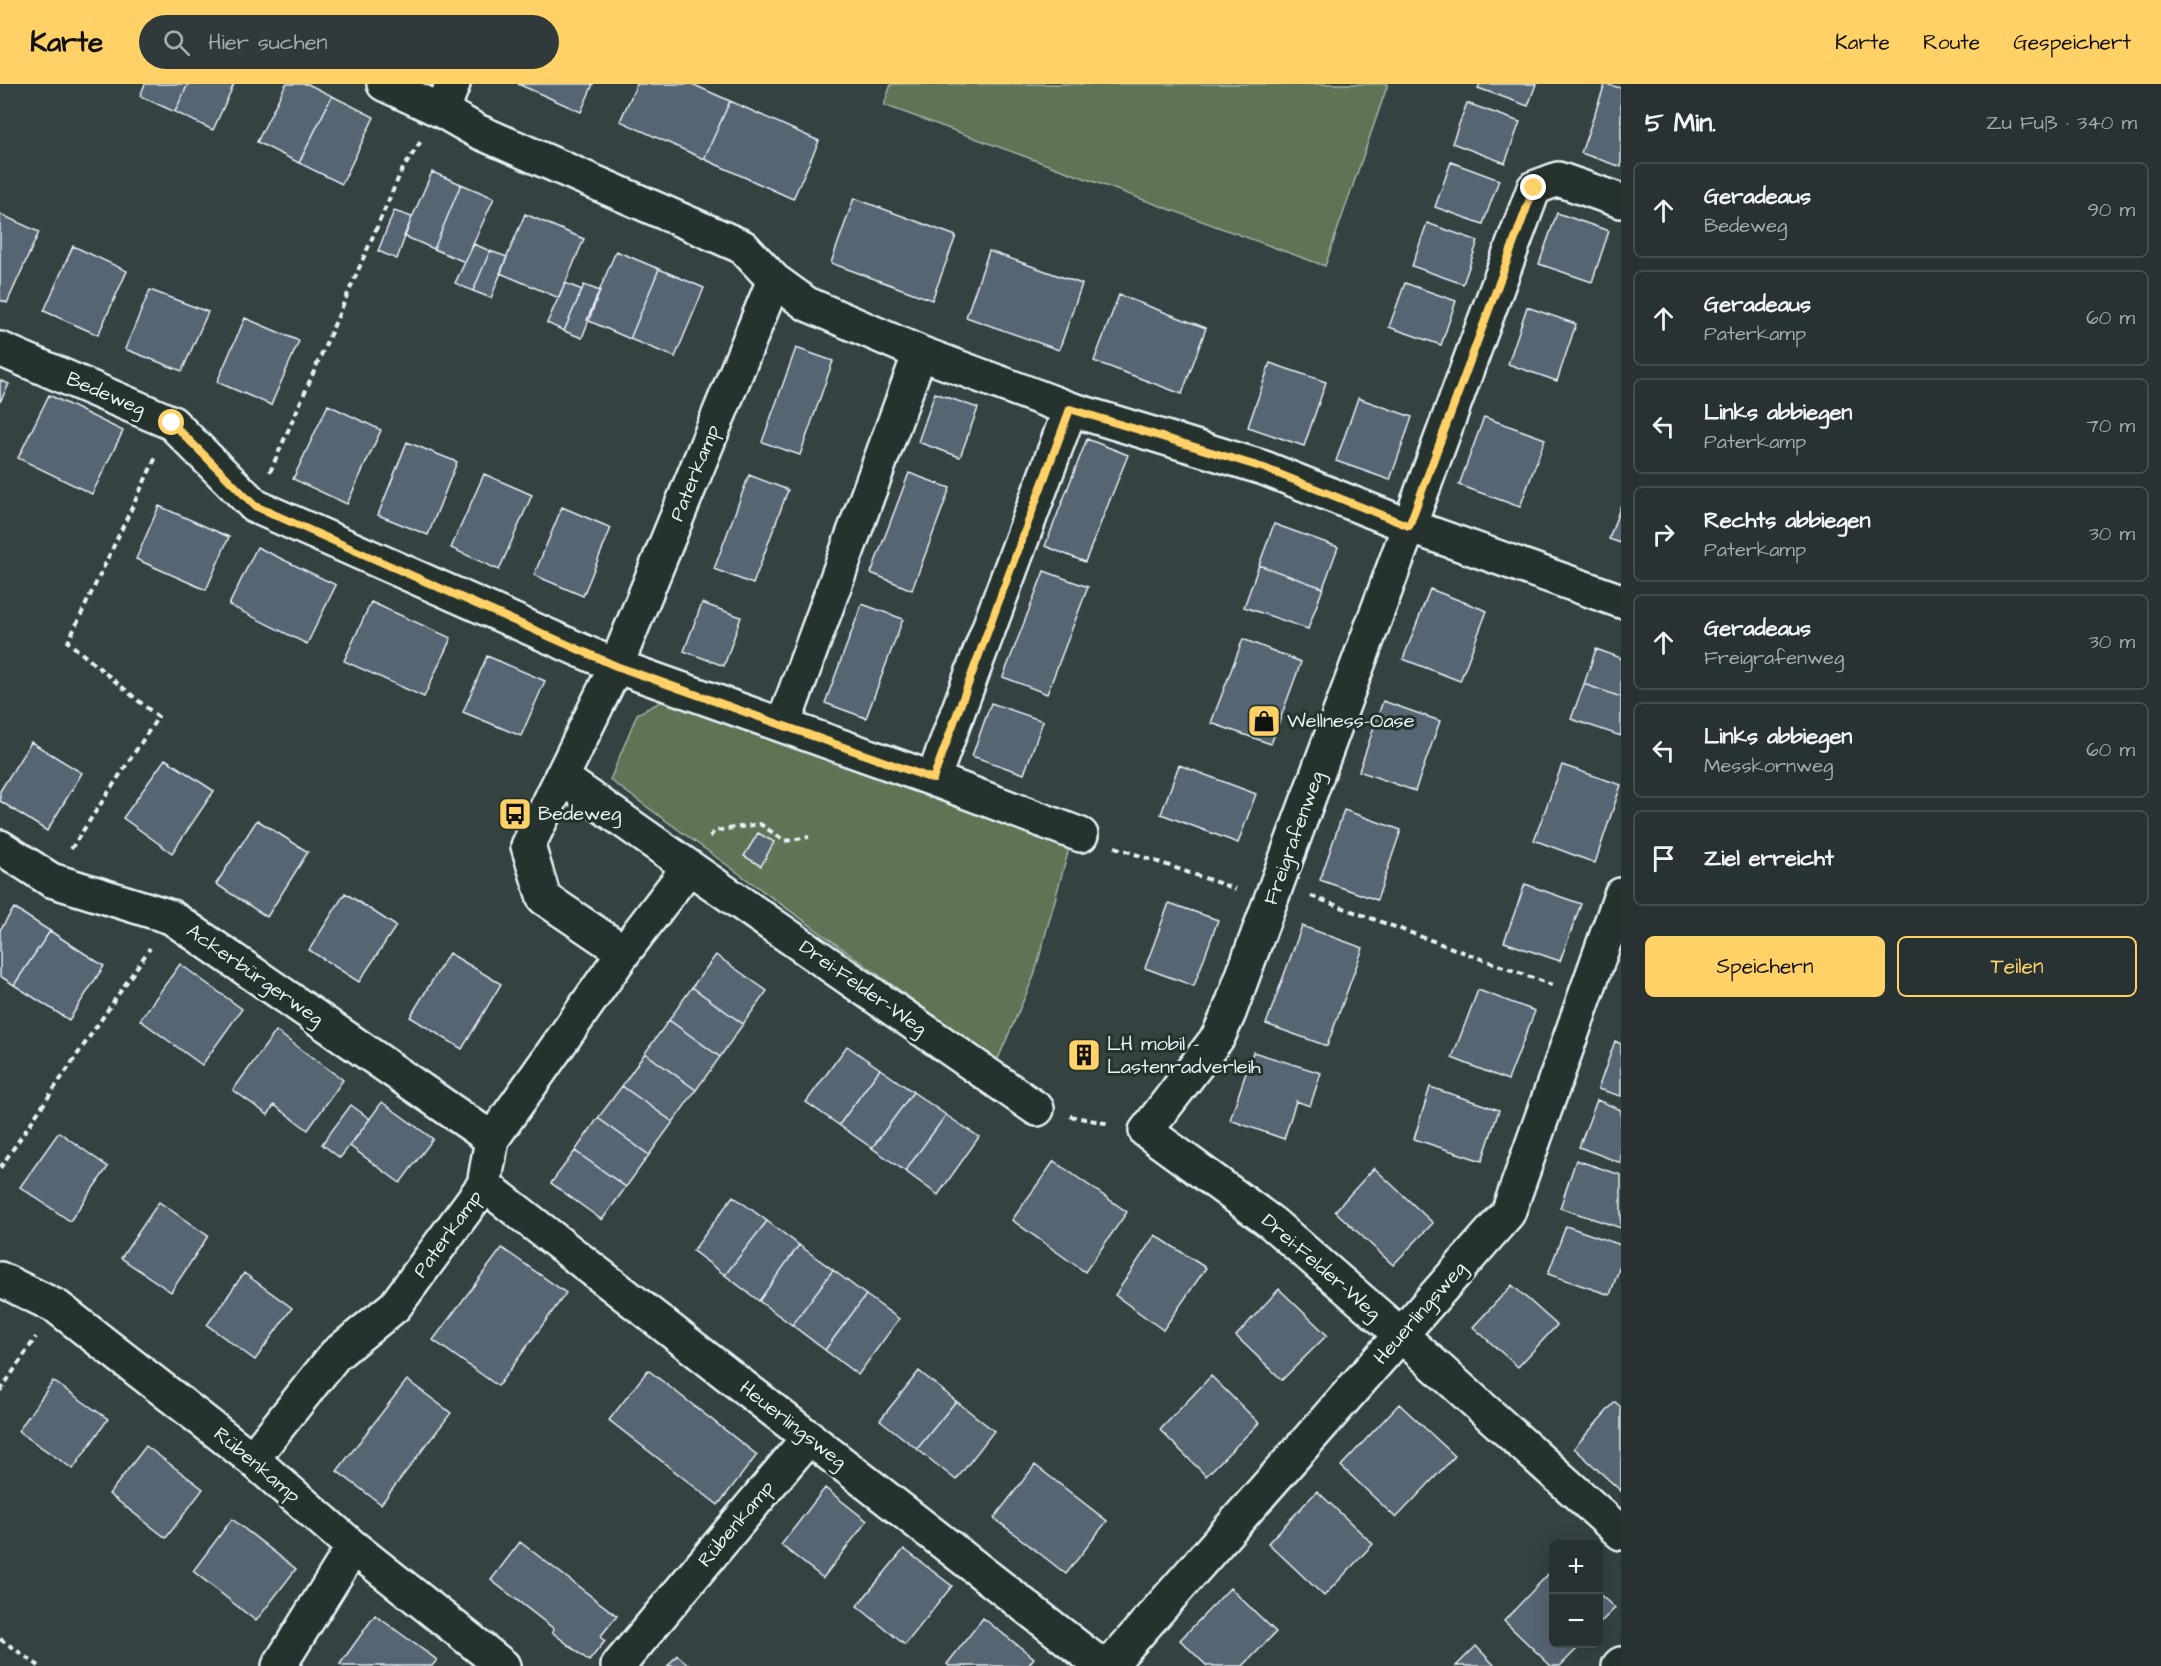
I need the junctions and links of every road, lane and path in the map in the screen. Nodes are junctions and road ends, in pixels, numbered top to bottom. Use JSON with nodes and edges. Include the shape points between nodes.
{"nodes":[{"id":1,"x":384,"y":84,"type":"edge"},
{"id":2,"x":447,"y":97,"type":"edge"},
{"id":3,"x":1621,"y":201,"type":"edge"},
{"id":4,"x":774,"y":280,"type":"junction"},
{"id":5,"x":0,"y":349,"type":"edge"},
{"id":6,"x":920,"y":353,"type":"junction"},
{"id":7,"x":1070,"y":409,"type":"junction"},
{"id":8,"x":172,"y":423,"type":"junction"},
{"id":9,"x":255,"y":506,"type":"junction"},
{"id":10,"x":1409,"y":526,"type":"junction"},
{"id":11,"x":1621,"y":601,"type":"edge"},
{"id":12,"x":616,"y":666,"type":"junction"},
{"id":13,"x":783,"y":725,"type":"junction"},
{"id":14,"x":561,"y":777,"type":"junction"},
{"id":15,"x":933,"y":779,"type":"junction"},
{"id":16,"x":1081,"y":835,"type":"joint"},
{"id":17,"x":808,"y":837,"type":"dead end"},
{"id":18,"x":0,"y":847,"type":"edge"},
{"id":19,"x":689,"y":867,"type":"junction"},
{"id":20,"x":51,"y":880,"type":"junction"},
{"id":21,"x":1274,"y":892,"type":"junction"},
{"id":22,"x":1621,"y":895,"type":"edge"},
{"id":23,"x":171,"y":917,"type":"junction"},
{"id":24,"x":624,"y":952,"type":"junction"},
{"id":25,"x":1585,"y":997,"type":"junction"},
{"id":26,"x":1037,"y":1109,"type":"joint"},
{"id":27,"x":1146,"y":1131,"type":"junction"},
{"id":28,"x":492,"y":1139,"type":"junction"},
{"id":29,"x":0,"y":1168,"type":"edge"},
{"id":30,"x":484,"y":1185,"type":"junction"},
{"id":31,"x":0,"y":1280,"type":"edge"},
{"id":32,"x":57,"y":1307,"type":"junction"},
{"id":33,"x":1401,"y":1335,"type":"junction"},
{"id":34,"x":0,"y":1391,"type":"edge"},
{"id":35,"x":808,"y":1437,"type":"junction"},
{"id":36,"x":252,"y":1459,"type":"junction"},
{"id":37,"x":1621,"y":1533,"type":"edge"},
{"id":38,"x":353,"y":1547,"type":"junction"},
{"id":39,"x":0,"y":1639,"type":"edge"},
{"id":40,"x":39,"y":1666,"type":"edge"},
{"id":41,"x":279,"y":1666,"type":"edge"},
{"id":42,"x":503,"y":1666,"type":"edge"},
{"id":43,"x":618,"y":1666,"type":"edge"},
{"id":44,"x":1102,"y":1666,"type":"edge"},
{"id":45,"x":1108,"y":1666,"type":"edge"}],
"edges":[{"from":1,"to":2,"type":"street"},
{"from":2,"to":4,"type":"street","via":[[477,131],[743,247]]},
{"from":2,"to":9,"type":"path","via":[[401,172]]},
{"from":3,"to":10,"type":"street","name":"Freigrafenweg","via":[[1558,179],[1534,188]]},
{"from":4,"to":6,"type":"street","via":[[807,304]]},
{"from":4,"to":12,"type":"street","name":"Paterkamp"},
{"from":5,"to":8,"type":"street","name":"Bedeweg"},
{"from":6,"to":7,"type":"street"},
{"from":6,"to":13,"type":"street"},
{"from":7,"to":10,"type":"street","via":[[1264,468]]},
{"from":7,"to":15,"type":"street"},
{"from":8,"to":9,"type":"street","name":"Bedeweg"},
{"from":8,"to":20,"type":"path","via":[[68,642],[158,717]]},
{"from":9,"to":12,"type":"street","name":"Bedeweg"},
{"from":10,"to":11,"type":"street"},
{"from":10,"to":21,"type":"street","name":"Freigrafenweg"},
{"from":12,"to":13,"type":"street"},
{"from":12,"to":14,"type":"street","name":"Paterkamp"},
{"from":13,"to":15,"type":"street"},
{"from":14,"to":19,"type":"street"},
{"from":14,"to":24,"type":"street","name":"Paterkamp","via":[[528,846],[544,898]]},
{"from":15,"to":16,"type":"street"},
{"from":16,"to":21,"type":"path"},
{"from":17,"to":19,"type":"path","via":[[785,841],[760,824],[714,831]]},
{"from":18,"to":20,"type":"street","name":"Ackerbürgerweg"},
{"from":19,"to":24,"type":"street","name":"Paterkamp"},
{"from":19,"to":26,"type":"street","name":"Drei-Felder-Weg"},
{"from":20,"to":23,"type":"street","name":"Ackerbürgerweg"},
{"from":21,"to":25,"type":"path"},
{"from":21,"to":27,"type":"street","name":"Freigrafenweg","via":[[1218,1037]]},
{"from":22,"to":25,"type":"street","name":"Heuerlingsweg"},
{"from":23,"to":28,"type":"street","name":"Ackerbürgerweg"},
{"from":23,"to":29,"type":"path"},
{"from":24,"to":28,"type":"street","name":"Paterkamp"},
{"from":25,"to":33,"type":"street","name":"Heuerlingsweg","via":[[1508,1213]]},
{"from":26,"to":27,"type":"path"},
{"from":27,"to":33,"type":"street","name":"Drei-Felder-Weg","via":[[1272,1223]]},
{"from":28,"to":30,"type":"street","name":"Paterkamp"},
{"from":30,"to":35,"type":"street","name":"Heuerlingsweg"},
{"from":30,"to":36,"type":"street","name":"Paterkamp","via":[[395,1306],[335,1355]]},
{"from":31,"to":32,"type":"street","name":"Rübenkamp"},
{"from":32,"to":34,"type":"path"},
{"from":32,"to":36,"type":"street","name":"Rübenkamp"},
{"from":33,"to":37,"type":"street","name":"Drei-Felder-Weg"},
{"from":33,"to":45,"type":"street","name":"Heuerlingsweg"},
{"from":35,"to":43,"type":"street","name":"Rübenkamp"},
{"from":35,"to":44,"type":"street","name":"Heuerlingsweg"},
{"from":36,"to":38,"type":"street","name":"Rübenkamp"},
{"from":38,"to":41,"type":"street"},
{"from":38,"to":42,"type":"street","name":"Rübenkamp"},
{"from":39,"to":40,"type":"path"}]}
